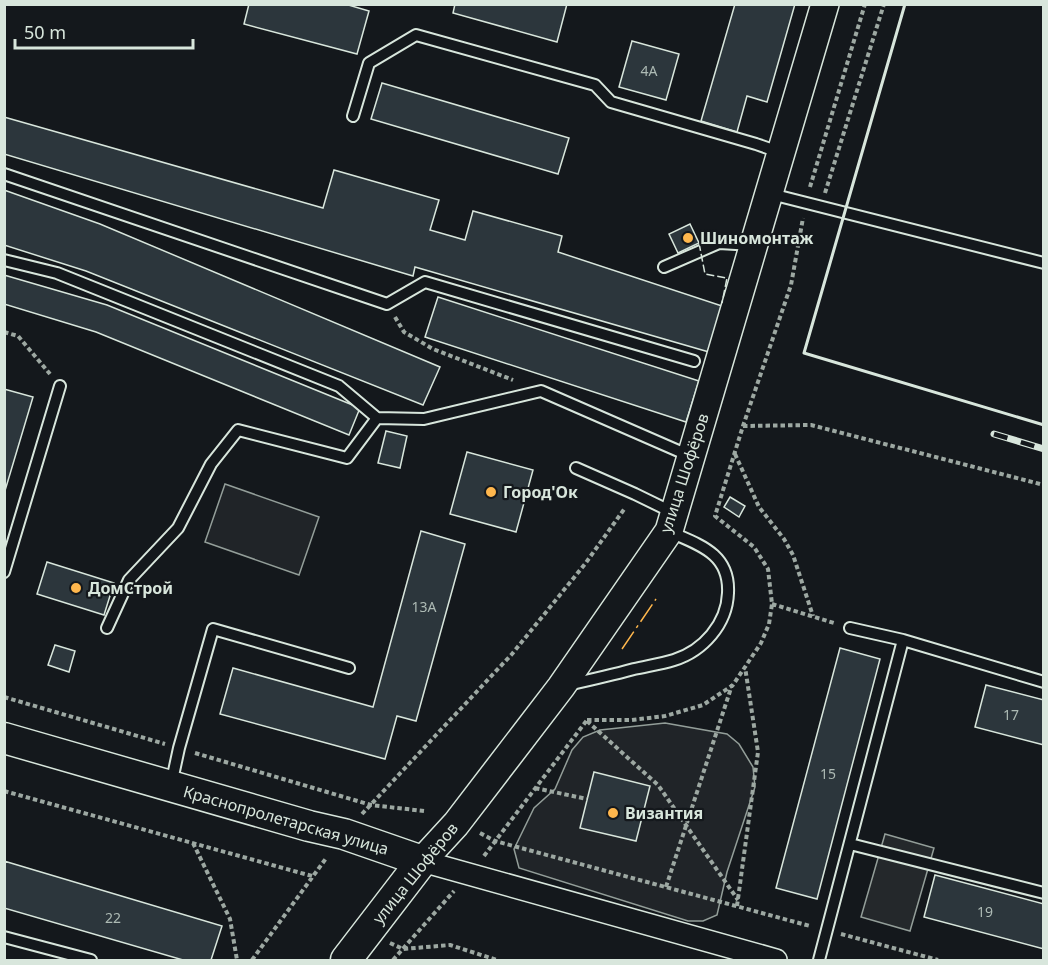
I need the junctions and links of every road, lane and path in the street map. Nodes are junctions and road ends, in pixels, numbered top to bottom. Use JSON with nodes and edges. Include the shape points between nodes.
{"nodes":[{"id":1,"x":825,"y":4,"type":"edge"},
{"id":2,"x":865,"y":4,"type":"edge"},
{"id":3,"x":884,"y":4,"type":"edge"},
{"id":4,"x":353,"y":116,"type":"dead end"},
{"id":5,"x":780,"y":153,"type":"junction"},
{"id":6,"x":4,"y":174,"type":"edge"},
{"id":7,"x":768,"y":193,"type":"junction"},
{"id":8,"x":806,"y":203,"type":"junction"},
{"id":9,"x":820,"y":207,"type":"junction"},
{"id":10,"x":753,"y":245,"type":"junction"},
{"id":11,"x":4,"y":260,"type":"edge"},
{"id":12,"x":1044,"y":263,"type":"edge"},
{"id":13,"x":664,"y":267,"type":"dead end"},
{"id":14,"x":387,"y":304,"type":"junction"},
{"id":15,"x":4,"y":332,"type":"edge"},
{"id":16,"x":694,"y":361,"type":"dead end"},
{"id":17,"x":60,"y":386,"type":"joint"},
{"id":18,"x":541,"y":392,"type":"junction"},
{"id":19,"x":377,"y":418,"type":"junction"},
{"id":20,"x":743,"y":426,"type":"junction"},
{"id":21,"x":735,"y":453,"type":"junction"},
{"id":22,"x":692,"y":456,"type":"junction"},
{"id":23,"x":576,"y":468,"type":"dead end"},
{"id":24,"x":1044,"y":485,"type":"edge"},
{"id":25,"x":635,"y":494,"type":"junction"},
{"id":26,"x":715,"y":516,"type":"dead end"},
{"id":27,"x":672,"y":522,"type":"junction"},
{"id":28,"x":4,"y":572,"type":"edge"},
{"id":29,"x":772,"y":603,"type":"dead end"},
{"id":30,"x":813,"y":616,"type":"junction"},
{"id":31,"x":107,"y":628,"type":"dead end"},
{"id":32,"x":850,"y":628,"type":"joint"},
{"id":33,"x":903,"y":640,"type":"junction"},
{"id":34,"x":745,"y":667,"type":"dead end"},
{"id":35,"x":349,"y":668,"type":"dead end"},
{"id":36,"x":1044,"y":682,"type":"edge"},
{"id":37,"x":733,"y":685,"type":"dead end"},
{"id":38,"x":561,"y":687,"type":"junction"},
{"id":39,"x":4,"y":738,"type":"edge"},
{"id":40,"x":170,"y":786,"type":"junction"},
{"id":41,"x":536,"y":788,"type":"junction"},
{"id":42,"x":4,"y":791,"type":"edge"},
{"id":43,"x":587,"y":799,"type":"dead end"},
{"id":44,"x":424,"y":811,"type":"dead end"},
{"id":45,"x":686,"y":825,"type":"junction"},
{"id":46,"x":474,"y":831,"type":"dead end"},
{"id":47,"x":495,"y":841,"type":"junction"},
{"id":48,"x":193,"y":843,"type":"junction"},
{"id":49,"x":850,"y":844,"type":"junction"},
{"id":50,"x":483,"y":858,"type":"dead end"},
{"id":51,"x":422,"y":861,"type":"junction"},
{"id":52,"x":666,"y":887,"type":"junction"},
{"id":53,"x":455,"y":891,"type":"dead end"},
{"id":54,"x":1044,"y":893,"type":"edge"},
{"id":55,"x":738,"y":900,"type":"junction"},
{"id":56,"x":737,"y":906,"type":"junction"},
{"id":57,"x":827,"y":930,"type":"junction"},
{"id":58,"x":4,"y":937,"type":"edge"},
{"id":59,"x":403,"y":949,"type":"junction"},
{"id":60,"x":767,"y":959,"type":"edge"},
{"id":61,"x":91,"y":960,"type":"edge"},
{"id":62,"x":237,"y":960,"type":"edge"},
{"id":63,"x":252,"y":960,"type":"edge"},
{"id":64,"x":346,"y":960,"type":"edge"},
{"id":65,"x":393,"y":960,"type":"edge"},
{"id":66,"x":497,"y":960,"type":"edge"},
{"id":67,"x":819,"y":960,"type":"edge"},
{"id":68,"x":938,"y":960,"type":"edge"}],
"edges":[{"from":1,"to":5,"type":"street","name":"улица Шофёров"},
{"from":2,"to":8,"type":"path"},
{"from":3,"to":9,"type":"path"},
{"from":4,"to":5,"type":"lane","via":[[369,63],[416,35],[595,86],[611,102]]},
{"from":5,"to":7,"type":"street","name":"улица Шофёров"},
{"from":6,"to":14,"type":"lane"},
{"from":7,"to":8,"type":"lane"},
{"from":7,"to":10,"type":"street","name":"улица Шофёров"},
{"from":8,"to":9,"type":"lane"},
{"from":8,"to":20,"type":"path","via":[[791,285]]},
{"from":9,"to":12,"type":"lane"},
{"from":10,"to":13,"type":"lane","via":[[719,243]]},
{"from":10,"to":22,"type":"street","name":"улица Шофёров"},
{"from":11,"to":19,"type":"lane","via":[[57,273],[339,386]]},
{"from":14,"to":16,"type":"lane","via":[[425,282]]},
{"from":14,"to":18,"type":"path","via":[[404,332],[433,349]]},
{"from":15,"to":17,"type":"path","via":[[18,336]]},
{"from":17,"to":28,"type":"lane"},
{"from":18,"to":19,"type":"lane","via":[[424,419]]},
{"from":18,"to":22,"type":"lane"},
{"from":19,"to":31,"type":"lane","via":[[347,458],[238,430],[211,464],[178,528],[129,580]]},
{"from":20,"to":21,"type":"path"},
{"from":20,"to":24,"type":"path","via":[[811,425]]},
{"from":21,"to":26,"type":"path"},
{"from":21,"to":30,"type":"path","via":[[759,507],[793,555]]},
{"from":22,"to":27,"type":"street","name":"улица Шофёров"},
{"from":23,"to":25,"type":"lane"},
{"from":25,"to":27,"type":"lane"},
{"from":25,"to":44,"type":"path","via":[[585,564],[512,654],[371,804]]},
{"from":27,"to":38,"type":"street","name":"улица Шофёров"},
{"from":27,"to":38,"type":"lane","via":[[717,557],[725,569],[728,599],[712,636],[696,650],[676,659]]},
{"from":29,"to":30,"type":"path"},
{"from":30,"to":32,"type":"path"},
{"from":32,"to":33,"type":"lane"},
{"from":33,"to":36,"type":"lane"},
{"from":33,"to":49,"type":"lane"},
{"from":34,"to":55,"type":"path","via":[[758,752]]},
{"from":35,"to":40,"type":"lane","via":[[213,629]]},
{"from":37,"to":45,"type":"path"},
{"from":38,"to":51,"type":"street","name":"улица Шофёров","via":[[456,824]]},
{"from":39,"to":40,"type":"main road","name":"Краснопролетарская улица"},
{"from":40,"to":51,"type":"main road","name":"Краснопролетарская улица","via":[[344,834]]},
{"from":41,"to":43,"type":"path"},
{"from":41,"to":45,"type":"path","via":[[587,720],[658,785]]},
{"from":41,"to":47,"type":"path"},
{"from":42,"to":48,"type":"path"},
{"from":45,"to":52,"type":"path"},
{"from":45,"to":55,"type":"path"},
{"from":46,"to":47,"type":"path"},
{"from":47,"to":50,"type":"path"},
{"from":47,"to":52,"type":"path"},
{"from":48,"to":62,"type":"path","via":[[230,919]]},
{"from":48,"to":63,"type":"path","via":[[312,876]]},
{"from":49,"to":54,"type":"lane"},
{"from":49,"to":57,"type":"lane"},
{"from":51,"to":60,"type":"street","name":"Краснопролетарская улица"},
{"from":51,"to":64,"type":"main road","name":"улица Шофёров"},
{"from":52,"to":56,"type":"path"},
{"from":53,"to":59,"type":"path"},
{"from":55,"to":56,"type":"path"},
{"from":56,"to":57,"type":"path"},
{"from":57,"to":67,"type":"lane"},
{"from":57,"to":68,"type":"path"},
{"from":58,"to":61,"type":"lane"},
{"from":59,"to":65,"type":"path"},
{"from":59,"to":66,"type":"path","via":[[450,945]]}]}
